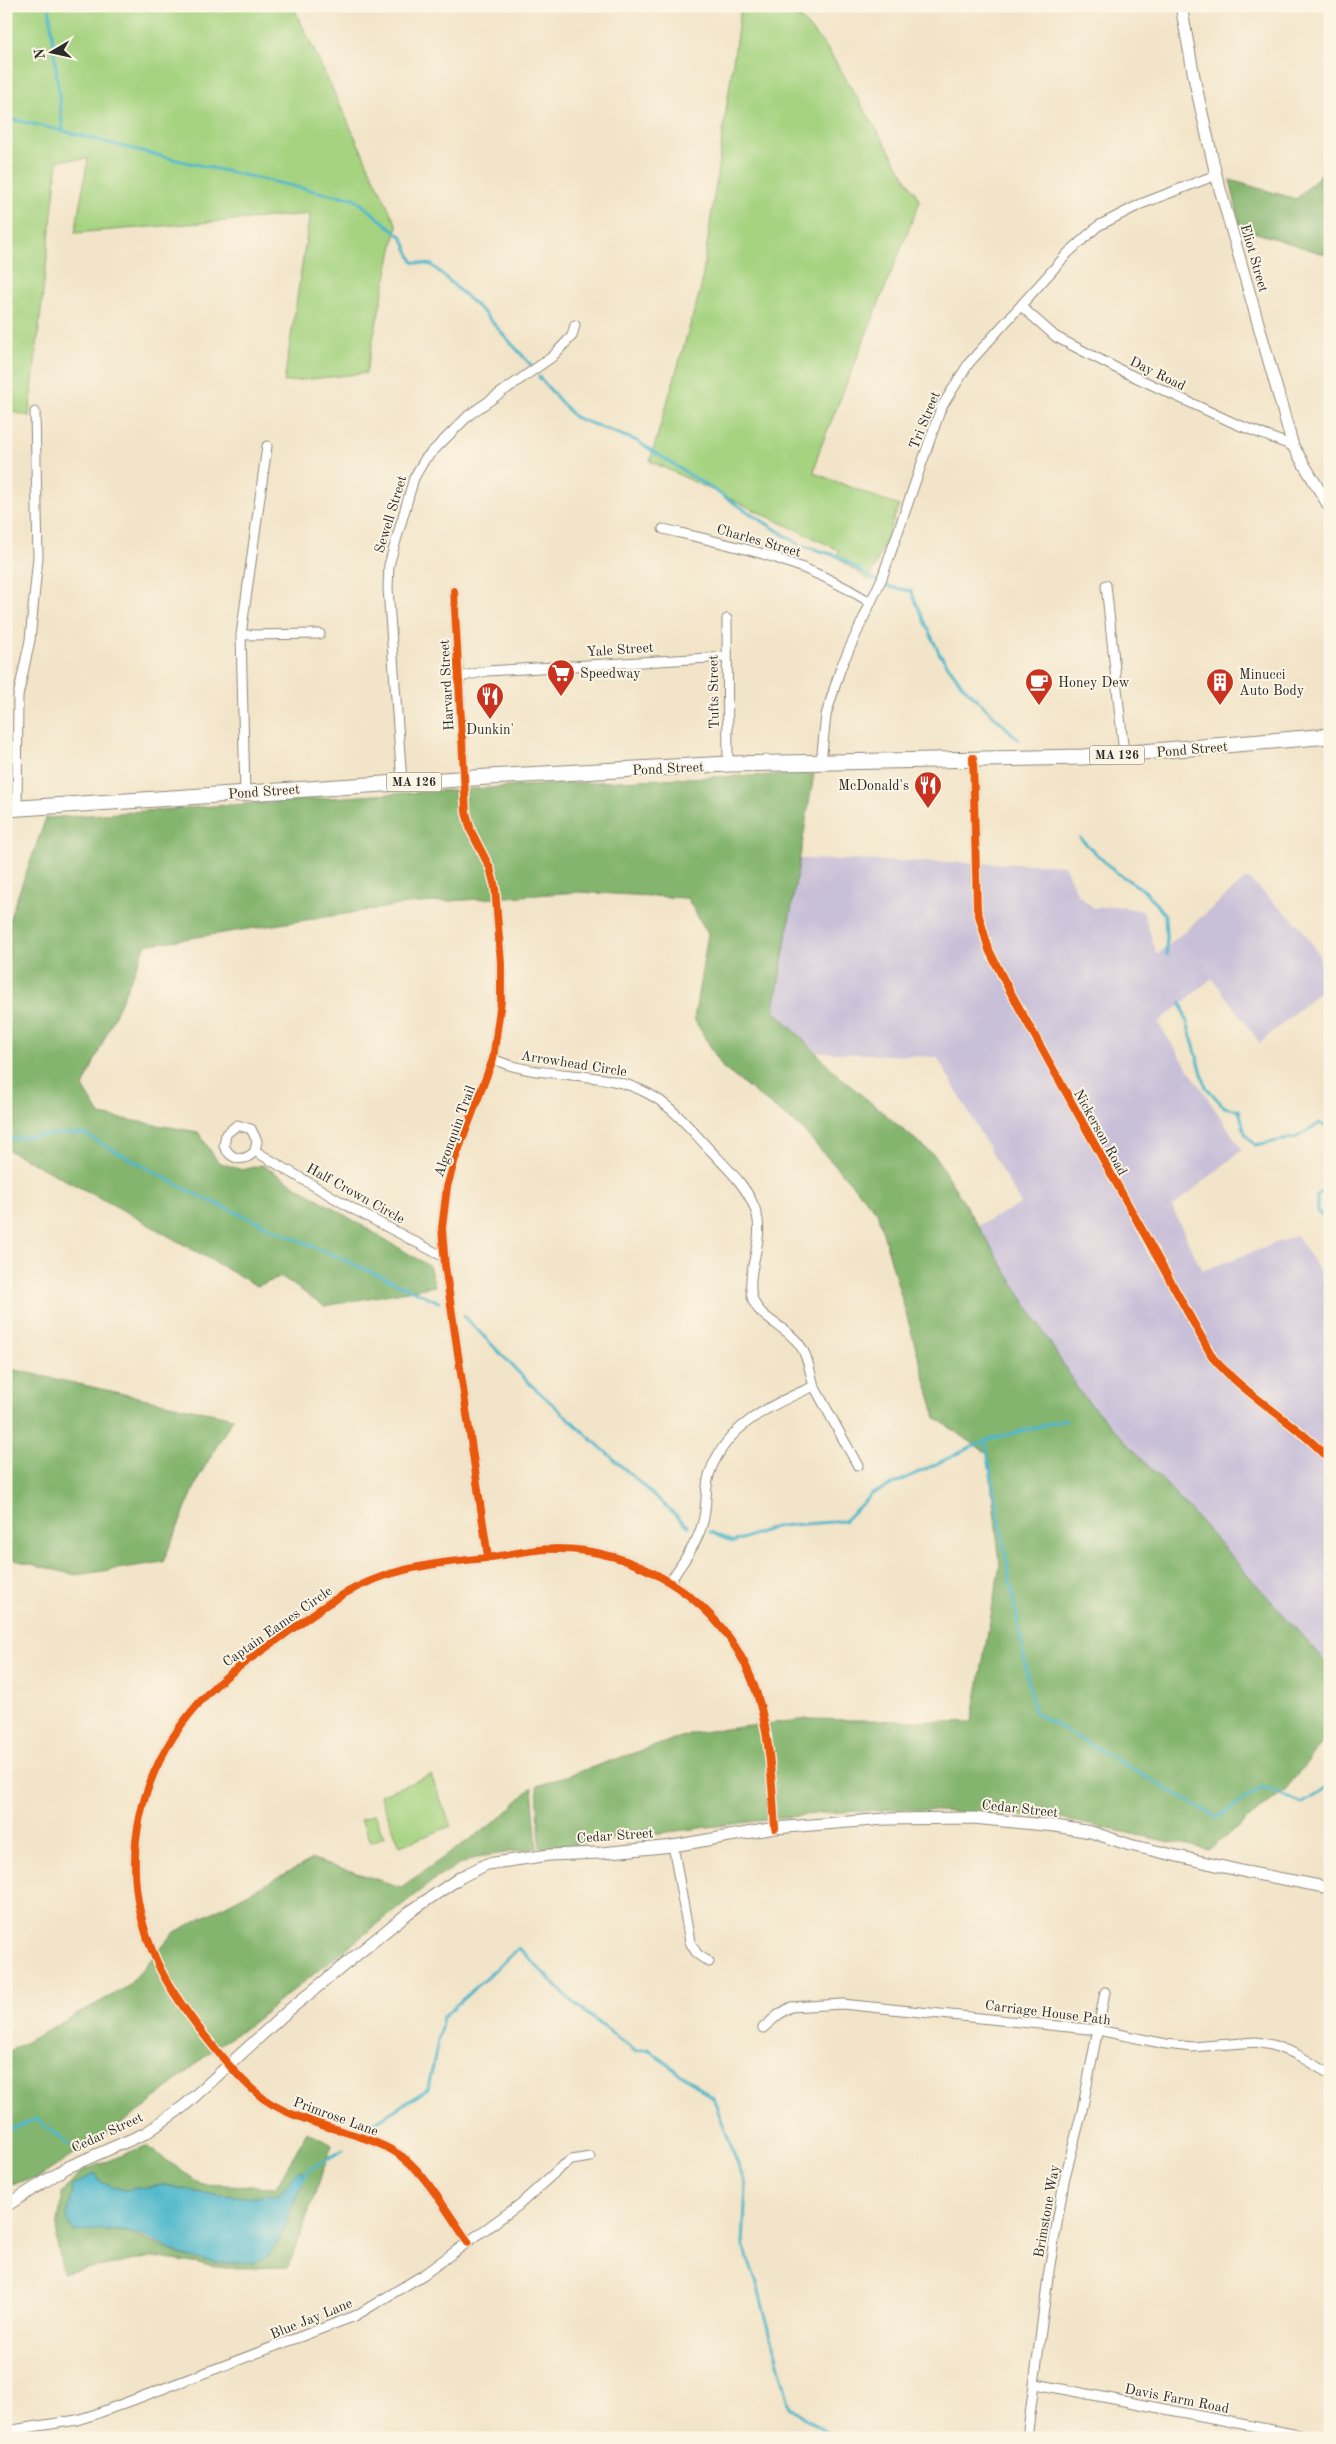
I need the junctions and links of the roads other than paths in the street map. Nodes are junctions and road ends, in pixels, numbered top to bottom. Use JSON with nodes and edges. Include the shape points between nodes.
{"nodes":[{"id":1,"x":1181,"y":6,"type":"edge"},
{"id":2,"x":1216,"y":175,"type":"junction"},
{"id":3,"x":1022,"y":307,"type":"junction"},
{"id":4,"x":575,"y":325,"type":"dead end"},
{"id":5,"x":35,"y":412,"type":"dead end"},
{"id":6,"x":267,"y":446,"type":"dead end"},
{"id":7,"x":1293,"y":446,"type":"junction"},
{"id":8,"x":1330,"y":508,"type":"edge"},
{"id":9,"x":663,"y":529,"type":"dead end"},
{"id":10,"x":1106,"y":585,"type":"dead end"},
{"id":11,"x":454,"y":590,"type":"dead end"},
{"id":12,"x":870,"y":602,"type":"junction"},
{"id":13,"x":726,"y":619,"type":"dead end"},
{"id":14,"x":320,"y":634,"type":"dead end"},
{"id":15,"x":241,"y":635,"type":"junction"},
{"id":16,"x":726,"y":657,"type":"junction"},
{"id":17,"x":458,"y":681,"type":"junction"},
{"id":18,"x":1330,"y":736,"type":"edge"},
{"id":19,"x":1124,"y":754,"type":"junction"},
{"id":20,"x":973,"y":758,"type":"junction"},
{"id":21,"x":822,"y":762,"type":"junction"},
{"id":22,"x":728,"y":764,"type":"junction"},
{"id":23,"x":463,"y":779,"type":"junction"},
{"id":24,"x":402,"y":782,"type":"junction"},
{"id":25,"x":245,"y":793,"type":"junction"},
{"id":26,"x":12,"y":808,"type":"edge"},
{"id":27,"x":493,"y":1059,"type":"junction"},
{"id":28,"x":255,"y":1151,"type":"dead end"},
{"id":29,"x":444,"y":1257,"type":"junction"},
{"id":30,"x":814,"y":1386,"type":"junction"},
{"id":31,"x":1330,"y":1460,"type":"edge"},
{"id":32,"x":858,"y":1466,"type":"dead end"},
{"id":33,"x":488,"y":1557,"type":"junction"},
{"id":34,"x":670,"y":1582,"type":"junction"},
{"id":35,"x":775,"y":1828,"type":"junction"},
{"id":36,"x":673,"y":1846,"type":"junction"},
{"id":37,"x":1330,"y":1888,"type":"edge"},
{"id":38,"x":709,"y":1962,"type":"dead end"},
{"id":39,"x":1105,"y":1992,"type":"dead end"},
{"id":40,"x":763,"y":2028,"type":"dead end"},
{"id":41,"x":1098,"y":2030,"type":"junction"},
{"id":42,"x":229,"y":2063,"type":"junction"},
{"id":43,"x":1330,"y":2074,"type":"edge"},
{"id":44,"x":590,"y":2157,"type":"dead end"},
{"id":45,"x":6,"y":2206,"type":"edge"},
{"id":46,"x":468,"y":2242,"type":"junction"},
{"id":47,"x":1036,"y":2384,"type":"junction"},
{"id":48,"x":6,"y":2431,"type":"edge"},
{"id":49,"x":1027,"y":2438,"type":"edge"},
{"id":50,"x":1314,"y":2438,"type":"edge"}],
"edges":[{"from":1,"to":2,"type":"street","name":"Eliot Street"},
{"from":2,"to":3,"type":"street","name":"Tri Street","via":[[1141,204],[1098,226],[1068,253]]},
{"from":2,"to":7,"type":"street","name":"Eliot Street"},
{"from":3,"to":7,"type":"street","name":"Day Road","via":[[1056,337],[1118,369],[1236,424]]},
{"from":3,"to":12,"type":"street","name":"Tri Street","via":[[969,363],[948,394]]},
{"from":4,"to":24,"type":"street","name":"Sewell Street","via":[[572,336],[552,357],[469,415],[425,459],[414,478],[388,565]]},
{"from":5,"to":26,"type":"street","via":[[38,548],[32,631],[18,696]]},
{"from":6,"to":15,"type":"street"},
{"from":7,"to":8,"type":"street","name":"Eliot Street"},
{"from":9,"to":12,"type":"street","name":"Charles Street","via":[[785,559],[841,583]]},
{"from":10,"to":19,"type":"street"},
{"from":11,"to":17,"type":"street","name":"Harvard Street"},
{"from":12,"to":21,"type":"street","name":"Tri Street","via":[[830,698],[823,730]]},
{"from":13,"to":16,"type":"street","name":"Tufts Street"},
{"from":14,"to":15,"type":"street"},
{"from":15,"to":25,"type":"street"},
{"from":16,"to":17,"type":"street","name":"Yale Street","via":[[487,671],[464,676]]},
{"from":16,"to":22,"type":"street","name":"Tufts Street"},
{"from":17,"to":23,"type":"street","name":"Harvard Street"},
{"from":18,"to":19,"type":"main road","name":"Pond Street","number":"MA 126"},
{"from":19,"to":20,"type":"main road","name":"Pond Street","number":"MA 126"},
{"from":20,"to":21,"type":"main road","name":"Pond Street","number":"MA 126"},
{"from":20,"to":31,"type":"street","name":"Nickerson Road","via":[[977,909],[989,950],[1006,984],[1213,1358],[1226,1373],[1284,1418]]},
{"from":21,"to":22,"type":"main road","name":"Pond Street","number":"MA 126"},
{"from":22,"to":23,"type":"main road","name":"Pond Street","number":"MA 126"},
{"from":23,"to":24,"type":"main road","name":"Pond Street","number":"MA 126"},
{"from":23,"to":27,"type":"street","name":"Algonquin Trail","via":[[471,831],[490,868],[495,886],[502,982]]},
{"from":24,"to":25,"type":"main road","name":"Pond Street","number":"MA 126"},
{"from":25,"to":26,"type":"main road","name":"Pond Street","number":"MA 126"},
{"from":27,"to":29,"type":"street","name":"Algonquin Trail","via":[[447,1187],[442,1228]]},
{"from":27,"to":30,"type":"street","name":"Arrowhead Circle","via":[[517,1068],[617,1082],[649,1094],[675,1112],[738,1180],[752,1202],[759,1228],[752,1297],[761,1315],[784,1327],[800,1344]]},
{"from":28,"to":29,"type":"street","name":"Half Crown Circle","via":[[355,1210]]},
{"from":29,"to":33,"type":"street","name":"Algonquin Trail"},
{"from":30,"to":32,"type":"street","name":"Arrowhead Circle"},
{"from":30,"to":34,"type":"street","via":[[757,1413],[720,1452],[707,1482],[702,1526]]},
{"from":33,"to":34,"type":"street","name":"Captain Eames Circle","via":[[556,1548],[603,1553],[628,1561]]},
{"from":33,"to":42,"type":"street","name":"Captain Eames Circle","via":[[399,1571],[357,1587],[326,1604],[213,1688],[185,1720],[157,1762],[145,1798],[136,1846],[136,1892],[143,1928],[170,1987]]},
{"from":34,"to":35,"type":"street","name":"Captain Eames Circle","via":[[722,1628],[753,1680],[763,1717]]},
{"from":35,"to":36,"type":"street","name":"Cedar Street"},
{"from":35,"to":37,"type":"street","name":"Cedar Street","via":[[885,1819],[973,1818],[1055,1826],[1091,1832],[1130,1845],[1246,1872]]},
{"from":36,"to":38,"type":"street","via":[[690,1942],[697,1954]]},
{"from":36,"to":42,"type":"street","name":"Cedar Street","via":[[540,1856],[507,1860],[474,1870],[408,1913]]},
{"from":39,"to":41,"type":"street","name":"Brimstone Way"},
{"from":40,"to":41,"type":"street","name":"Carriage House Path","via":[[791,2007],[842,2004]]},
{"from":41,"to":43,"type":"street","name":"Carriage House Path","via":[[1192,2047],[1234,2042],[1272,2045],[1296,2054]]},
{"from":41,"to":47,"type":"street","name":"Brimstone Way","via":[[1064,2181],[1048,2277]]},
{"from":42,"to":45,"type":"street","name":"Cedar Street","via":[[184,2106],[146,2133],[66,2168]]},
{"from":42,"to":46,"type":"street","name":"Primrose Lane","via":[[260,2096],[279,2109],[368,2140],[402,2156]]},
{"from":44,"to":46,"type":"street","name":"Blue Jay Lane","via":[[572,2160],[561,2167],[519,2205]]},
{"from":46,"to":48,"type":"street","name":"Blue Jay Lane","via":[[415,2280],[355,2316],[96,2414]]},
{"from":47,"to":49,"type":"street","name":"Brimstone Way"},
{"from":47,"to":50,"type":"street","name":"Davis Farm Road"}]}
